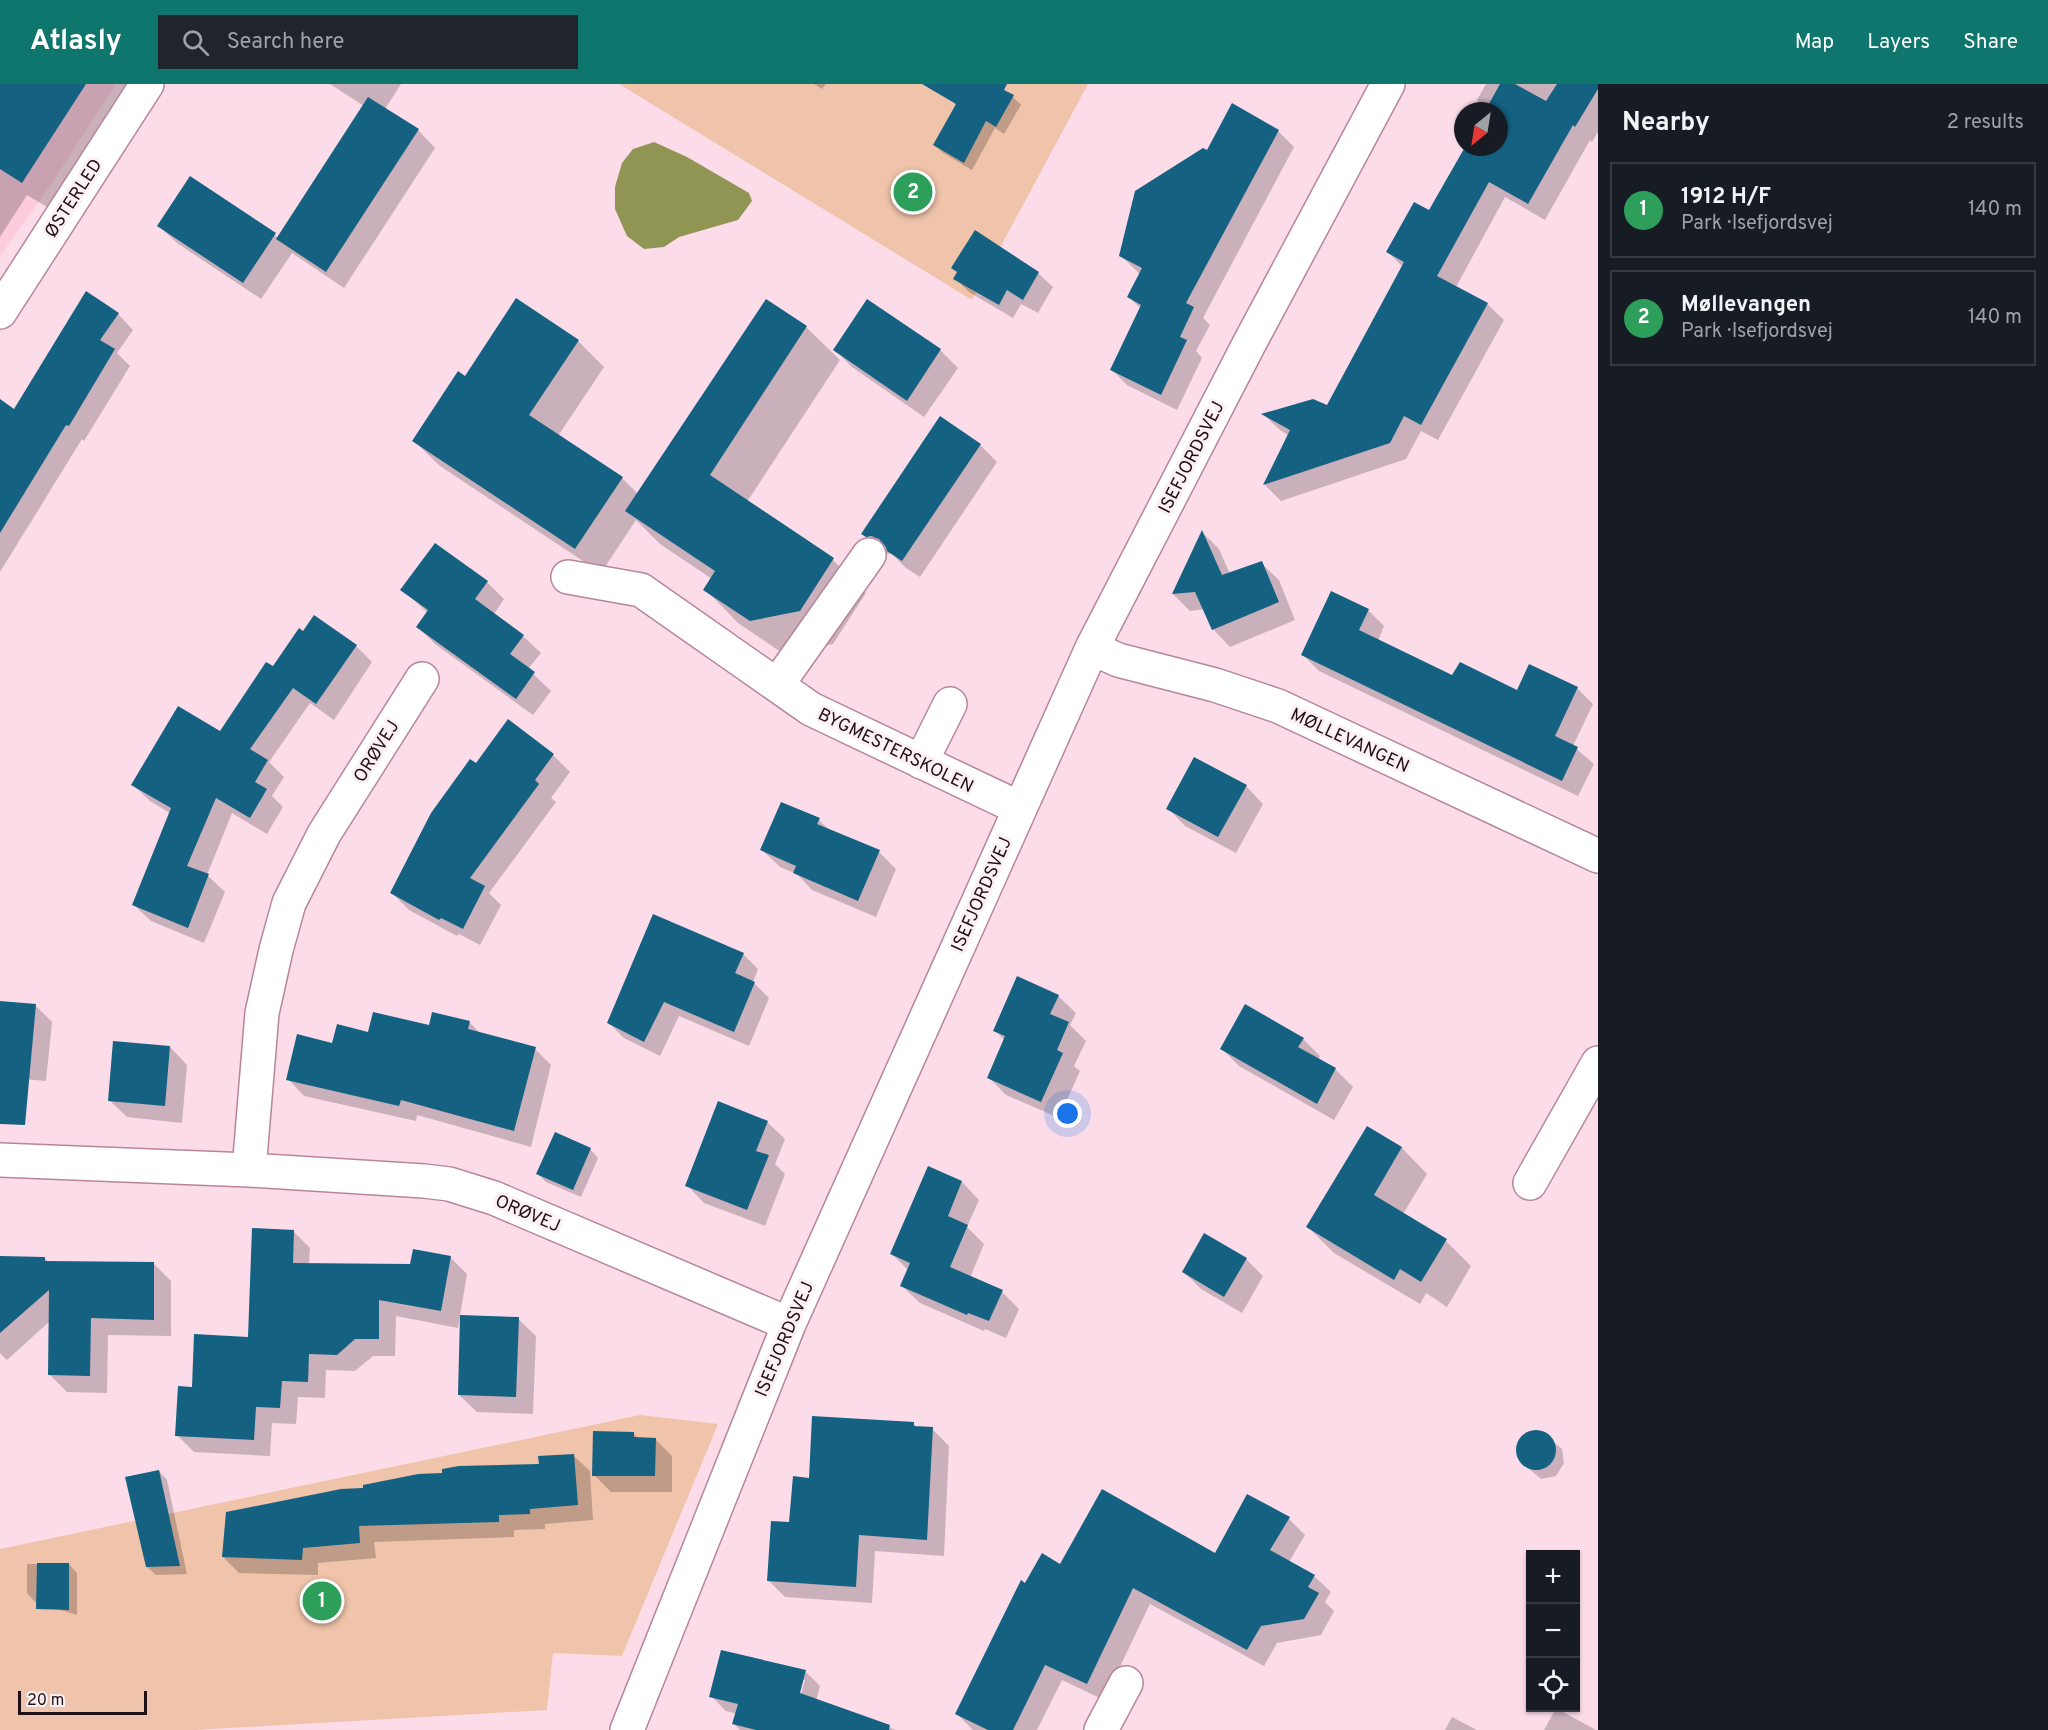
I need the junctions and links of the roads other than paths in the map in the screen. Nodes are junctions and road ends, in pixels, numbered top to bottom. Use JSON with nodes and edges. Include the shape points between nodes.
{"nodes":[{"id":1,"x":147,"y":84,"type":"edge"},
{"id":2,"x":1388,"y":84,"type":"edge"},
{"id":3,"x":0,"y":312,"type":"edge"},
{"id":4,"x":869,"y":555,"type":"dead end"},
{"id":5,"x":568,"y":577,"type":"dead end"},
{"id":6,"x":1092,"y":648,"type":"junction"},
{"id":7,"x":422,"y":679,"type":"dead end"},
{"id":8,"x":777,"y":685,"type":"junction"},
{"id":9,"x":950,"y":704,"type":"dead end"},
{"id":10,"x":921,"y":762,"type":"junction"},
{"id":11,"x":1019,"y":808,"type":"junction"},
{"id":12,"x":1598,"y":856,"type":"edge"},
{"id":13,"x":1598,"y":1063,"type":"edge"},
{"id":14,"x":0,"y":1160,"type":"edge"},
{"id":15,"x":249,"y":1170,"type":"junction"},
{"id":16,"x":1530,"y":1183,"type":"dead end"},
{"id":17,"x":789,"y":1324,"type":"junction"},
{"id":18,"x":1126,"y":1683,"type":"dead end"},
{"id":19,"x":627,"y":1730,"type":"edge"},
{"id":20,"x":1101,"y":1730,"type":"edge"}],
"edges":[{"from":1,"to":3,"type":"street","name":"ØSTERLED"},
{"from":2,"to":6,"type":"street","name":"ISEFJORDSVEJ"},
{"from":4,"to":8,"type":"street"},
{"from":5,"to":8,"type":"street","name":"BYGMESTERSKOLEN","via":[[641,590]]},
{"from":6,"to":11,"type":"street","name":"ISEFJORDSVEJ"},
{"from":6,"to":12,"type":"street","name":"MØLLEVANGEN","via":[[1118,660],[1278,706]]},
{"from":7,"to":15,"type":"street","name":"ORØVEJ","via":[[324,834],[289,903],[262,1013]]},
{"from":8,"to":10,"type":"street","name":"BYGMESTERSKOLEN","via":[[811,709]]},
{"from":9,"to":10,"type":"street"},
{"from":10,"to":11,"type":"street","name":"BYGMESTERSKOLEN"},
{"from":11,"to":17,"type":"street","name":"ISEFJORDSVEJ"},
{"from":13,"to":16,"type":"street"},
{"from":14,"to":15,"type":"street","name":"ORØVEJ"},
{"from":15,"to":17,"type":"street","name":"ORØVEJ","via":[[449,1184],[494,1198]]},
{"from":17,"to":19,"type":"street","name":"ISEFJORDSVEJ"},
{"from":18,"to":20,"type":"street"}]}
